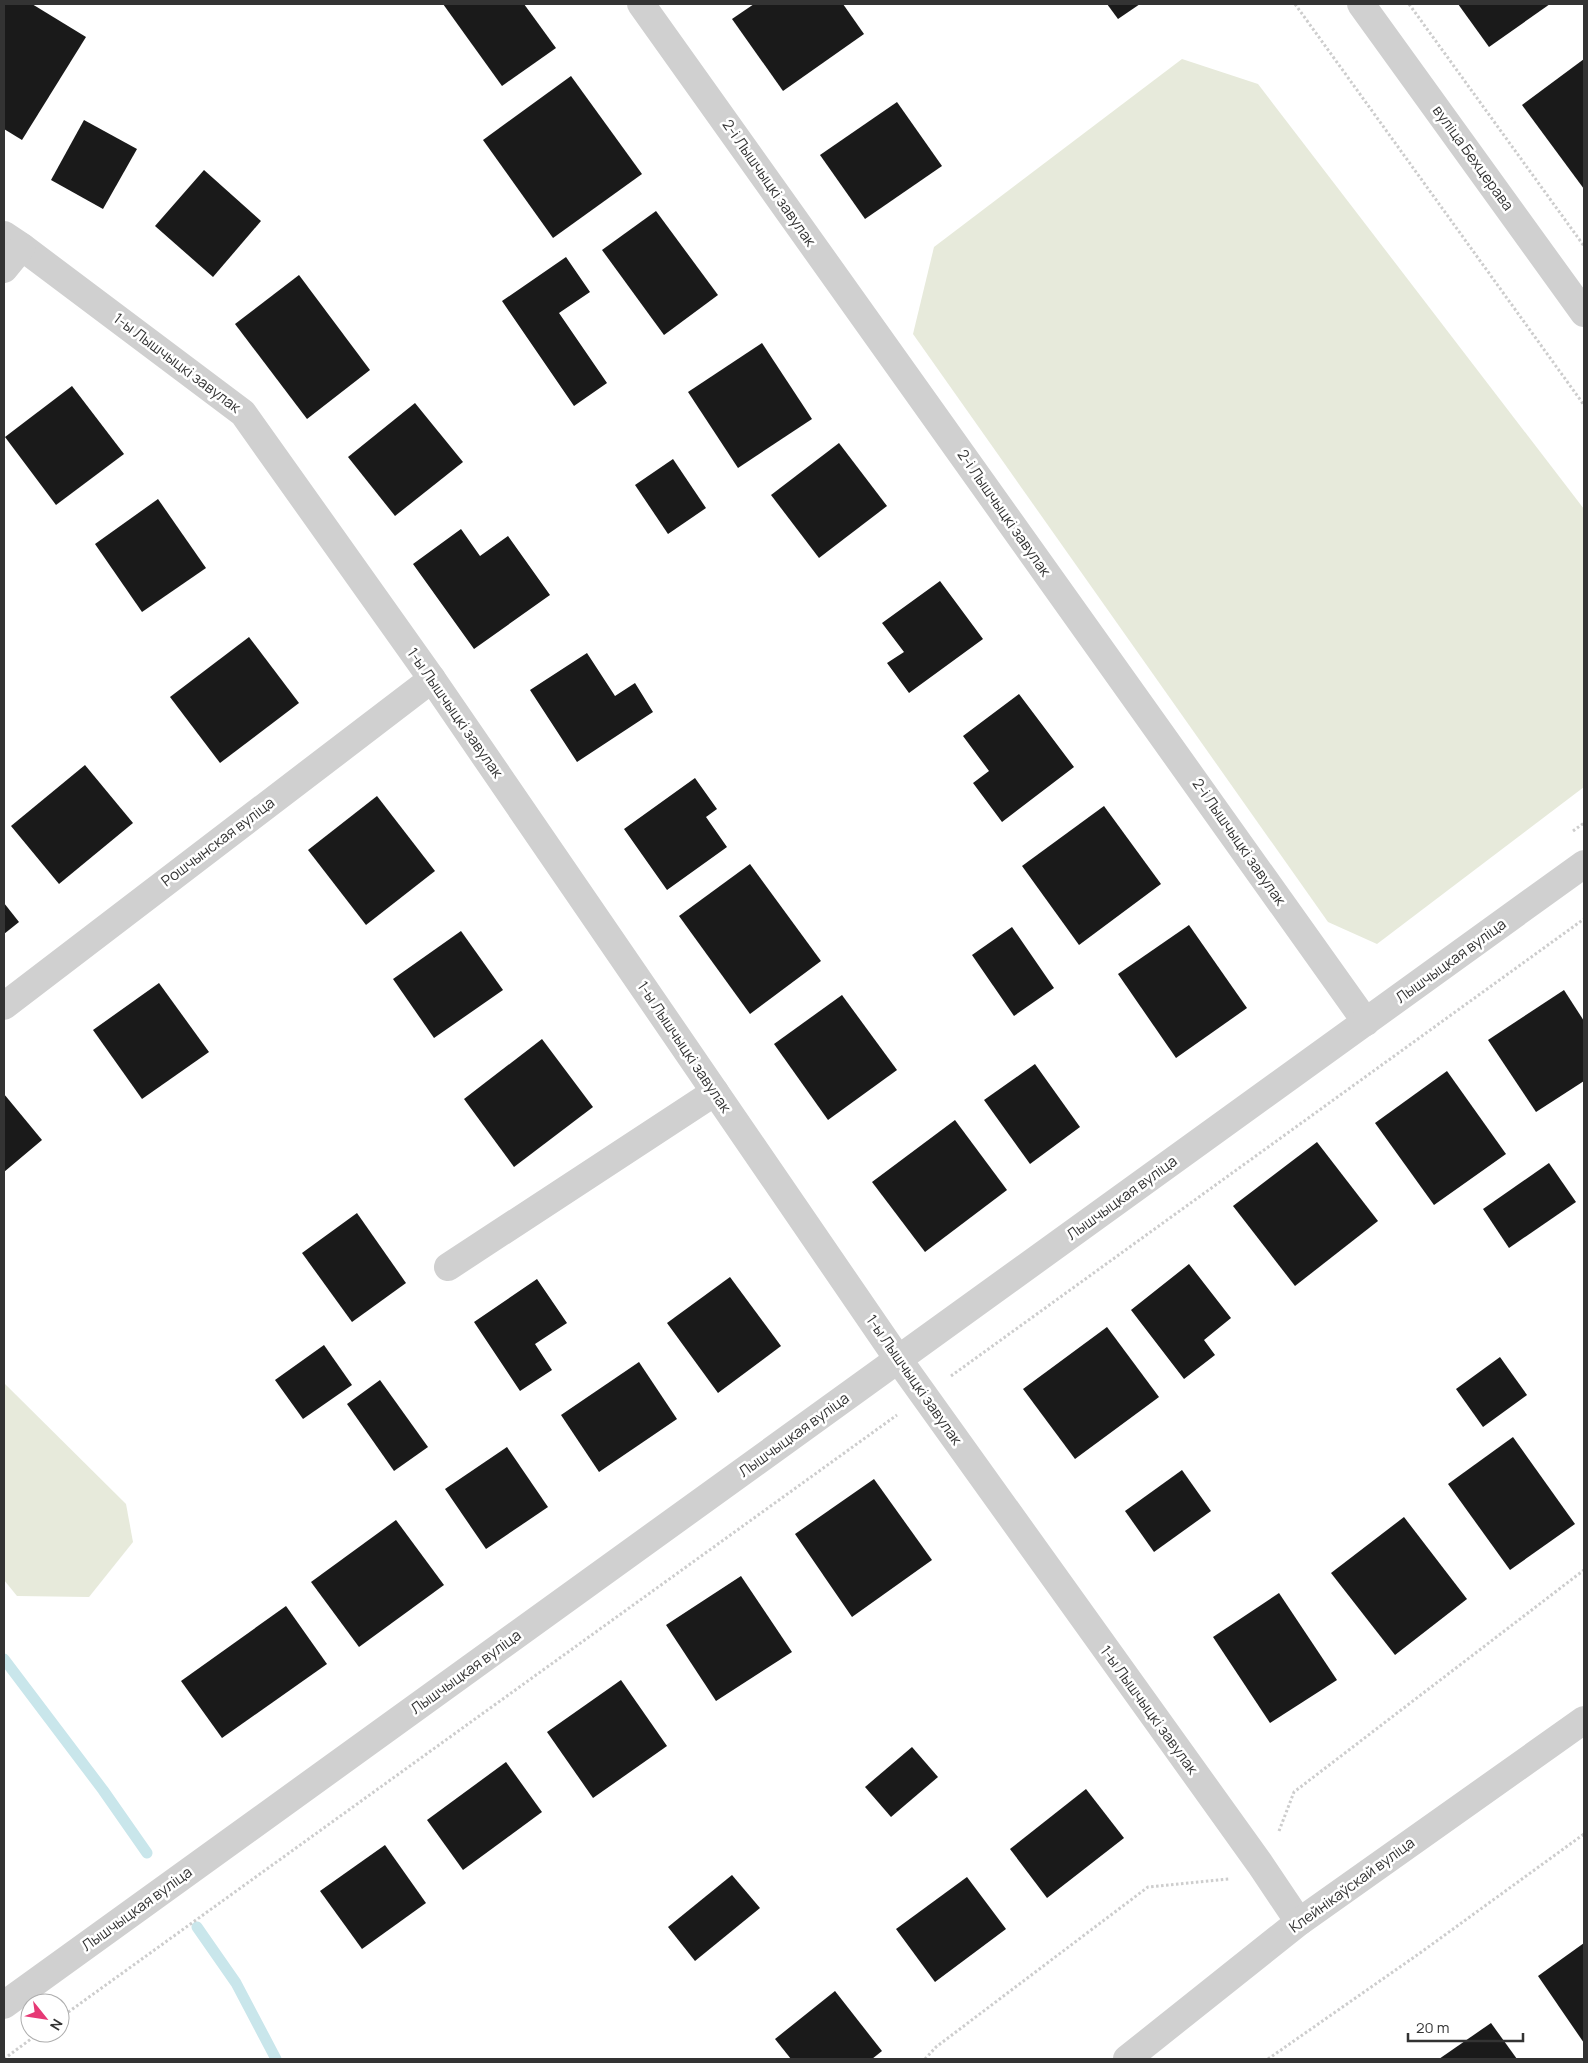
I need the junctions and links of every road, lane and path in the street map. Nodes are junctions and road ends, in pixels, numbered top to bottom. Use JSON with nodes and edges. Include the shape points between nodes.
{"nodes":[{"id":1,"x":641,"y":4,"type":"edge"},
{"id":2,"x":1295,"y":4,"type":"edge"},
{"id":3,"x":1361,"y":4,"type":"edge"},
{"id":4,"x":1409,"y":4,"type":"edge"},
{"id":5,"x":13,"y":241,"type":"edge"},
{"id":6,"x":1584,"y":246,"type":"edge"},
{"id":7,"x":4,"y":269,"type":"edge"},
{"id":8,"x":1584,"y":313,"type":"edge"},
{"id":9,"x":1584,"y":405,"type":"edge"},
{"id":10,"x":432,"y":679,"type":"junction"},
{"id":11,"x":1584,"y":864,"type":"edge"},
{"id":12,"x":1584,"y":919,"type":"edge"},
{"id":13,"x":4,"y":1006,"type":"edge"},
{"id":14,"x":1366,"y":1022,"type":"junction"},
{"id":15,"x":715,"y":1092,"type":"junction"},
{"id":16,"x":448,"y":1267,"type":"dead end"},
{"id":17,"x":898,"y":1359,"type":"junction"},
{"id":18,"x":924,"y":1395,"type":"junction"},
{"id":19,"x":1584,"y":1720,"type":"edge"},
{"id":20,"x":1584,"y":1834,"type":"edge"},
{"id":21,"x":1299,"y":1922,"type":"junction"},
{"id":22,"x":4,"y":2005,"type":"edge"},
{"id":23,"x":70,"y":2011,"type":"edge"},
{"id":24,"x":26,"y":2043,"type":"edge"},
{"id":25,"x":4,"y":2059,"type":"edge"},
{"id":26,"x":1127,"y":2059,"type":"edge"},
{"id":27,"x":1268,"y":2059,"type":"edge"}],
"edges":[{"from":1,"to":14,"type":"street","name":"2-і Лышчыцкі завулак"},
{"from":2,"to":9,"type":"path"},
{"from":3,"to":8,"type":"street","name":"вуліца Бехцерава"},
{"from":4,"to":6,"type":"path"},
{"from":5,"to":7,"type":"street"},
{"from":5,"to":10,"type":"street","name":"1-ы Лышчыцкі завулак","via":[[243,413]]},
{"from":10,"to":13,"type":"street","name":"Рошчынская вуліца"},
{"from":10,"to":15,"type":"street","name":"1-ы Лышчыцкі завулак"},
{"from":11,"to":14,"type":"street","name":"Лышчыцкая вуліца"},
{"from":12,"to":18,"type":"path"},
{"from":14,"to":17,"type":"street","name":"Лышчыцкая вуліца"},
{"from":15,"to":16,"type":"street"},
{"from":15,"to":17,"type":"street","name":"1-ы Лышчыцкі завулак"},
{"from":17,"to":18,"type":"street","name":"1-ы Лышчыцкі завулак"},
{"from":17,"to":22,"type":"street","name":"Лышчыцкая вуліца"},
{"from":18,"to":21,"type":"street","name":"1-ы Лышчыцкі завулак"},
{"from":18,"to":23,"type":"path"},
{"from":19,"to":21,"type":"street","name":"Клейнікаўскай вуліца"},
{"from":20,"to":27,"type":"path"},
{"from":21,"to":26,"type":"street","name":"Клейнікаўскай вуліца"},
{"from":24,"to":25,"type":"path"}]}
